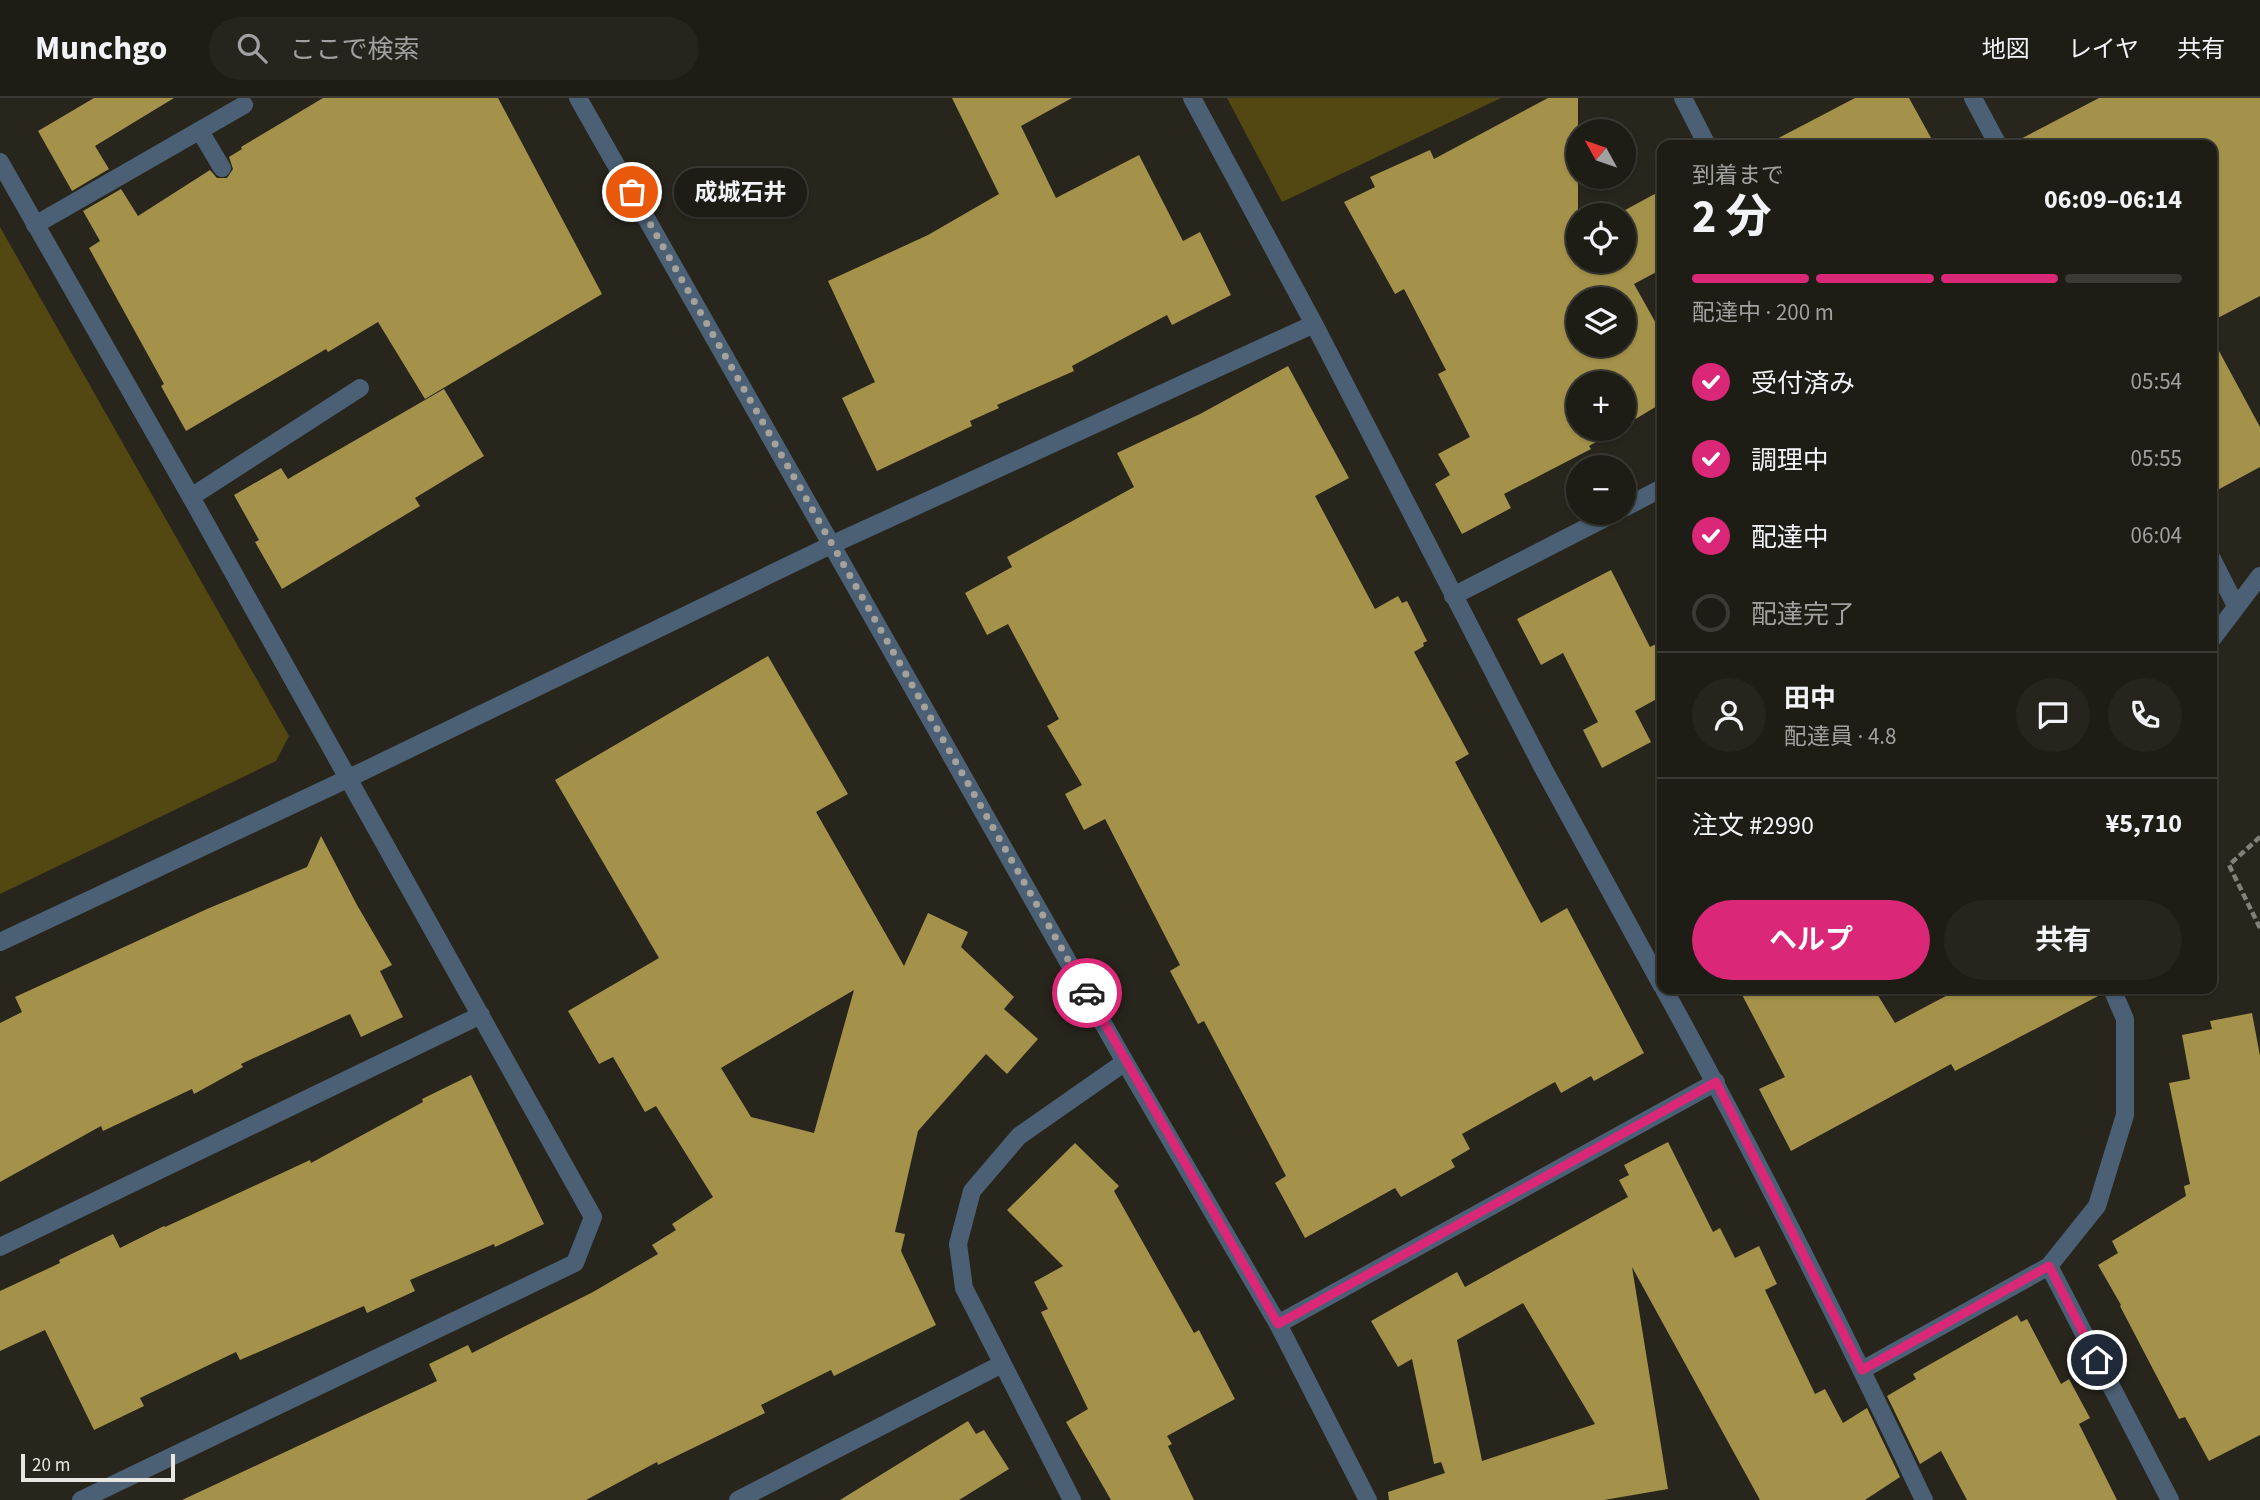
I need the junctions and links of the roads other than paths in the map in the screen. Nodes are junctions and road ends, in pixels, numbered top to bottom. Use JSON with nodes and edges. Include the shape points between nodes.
{"nodes":[{"id":1,"x":578,"y":98,"type":"edge"},
{"id":2,"x":1192,"y":98,"type":"edge"},
{"id":3,"x":1683,"y":98,"type":"edge"},
{"id":4,"x":1973,"y":98,"type":"edge"},
{"id":5,"x":244,"y":105,"type":"dead end"},
{"id":6,"x":200,"y":131,"type":"junction"},
{"id":7,"x":1704,"y":140,"type":"edge"},
{"id":8,"x":1995,"y":140,"type":"edge"},
{"id":9,"x":0,"y":162,"type":"edge"},
{"id":10,"x":222,"y":168,"type":"dead end"},
{"id":11,"x":35,"y":225,"type":"junction"},
{"id":12,"x":1314,"y":324,"type":"junction"},
{"id":13,"x":360,"y":388,"type":"dead end"},
{"id":14,"x":1657,"y":491,"type":"edge"},
{"id":15,"x":191,"y":497,"type":"junction"},
{"id":16,"x":1636,"y":502,"type":"edge"},
{"id":17,"x":1592,"y":525,"type":"edge"},
{"id":18,"x":831,"y":545,"type":"junction"},
{"id":19,"x":2217,"y":569,"type":"edge"},
{"id":20,"x":2260,"y":576,"type":"edge"},
{"id":21,"x":1453,"y":596,"type":"junction"},
{"id":22,"x":2236,"y":606,"type":"junction"},
{"id":23,"x":2217,"y":632,"type":"edge"},
{"id":24,"x":347,"y":779,"type":"junction"},
{"id":25,"x":0,"y":943,"type":"edge"},
{"id":26,"x":1657,"y":976,"type":"edge"},
{"id":27,"x":1667,"y":994,"type":"edge"},
{"id":28,"x":2114,"y":994,"type":"edge"},
{"id":29,"x":481,"y":1015,"type":"junction"},
{"id":30,"x":1125,"y":1062,"type":"junction"},
{"id":31,"x":1716,"y":1082,"type":"junction"},
{"id":32,"x":0,"y":1247,"type":"edge"},
{"id":33,"x":2049,"y":1266,"type":"junction"},
{"id":34,"x":1278,"y":1324,"type":"junction"},
{"id":35,"x":1002,"y":1364,"type":"junction"},
{"id":36,"x":1862,"y":1370,"type":"junction"},
{"id":37,"x":750,"y":1497,"type":"edge"},
{"id":38,"x":81,"y":1500,"type":"edge"},
{"id":39,"x":1072,"y":1500,"type":"edge"},
{"id":40,"x":1368,"y":1500,"type":"edge"},
{"id":41,"x":1924,"y":1500,"type":"edge"},
{"id":42,"x":2170,"y":1500,"type":"edge"}],
"edges":[{"from":1,"to":18,"type":"street"},
{"from":2,"to":12,"type":"street"},
{"from":3,"to":7,"type":"street"},
{"from":4,"to":8,"type":"street"},
{"from":5,"to":6,"type":"street"},
{"from":6,"to":10,"type":"street"},
{"from":6,"to":11,"type":"street"},
{"from":9,"to":11,"type":"street"},
{"from":11,"to":15,"type":"street"},
{"from":12,"to":18,"type":"street"},
{"from":12,"to":21,"type":"street"},
{"from":13,"to":15,"type":"street"},
{"from":14,"to":16,"type":"street"},
{"from":15,"to":24,"type":"street"},
{"from":17,"to":21,"type":"street"},
{"from":18,"to":24,"type":"street"},
{"from":18,"to":30,"type":"street"},
{"from":19,"to":22,"type":"street"},
{"from":20,"to":22,"type":"street"},
{"from":21,"to":26,"type":"street"},
{"from":22,"to":23,"type":"street"},
{"from":24,"to":25,"type":"street"},
{"from":24,"to":29,"type":"street"},
{"from":27,"to":31,"type":"street"},
{"from":28,"to":33,"type":"street","via":[[2125,1018],[2125,1115],[2097,1206]]},
{"from":29,"to":32,"type":"street"},
{"from":29,"to":38,"type":"street","via":[[593,1217],[575,1262]]},
{"from":30,"to":34,"type":"street"},
{"from":30,"to":35,"type":"street","via":[[1019,1136],[972,1191],[958,1244],[964,1288]]},
{"from":31,"to":34,"type":"street"},
{"from":31,"to":36,"type":"street"},
{"from":33,"to":36,"type":"street"},
{"from":33,"to":42,"type":"street"},
{"from":34,"to":40,"type":"street"},
{"from":35,"to":37,"type":"street"},
{"from":35,"to":39,"type":"street"},
{"from":36,"to":41,"type":"street"}]}
